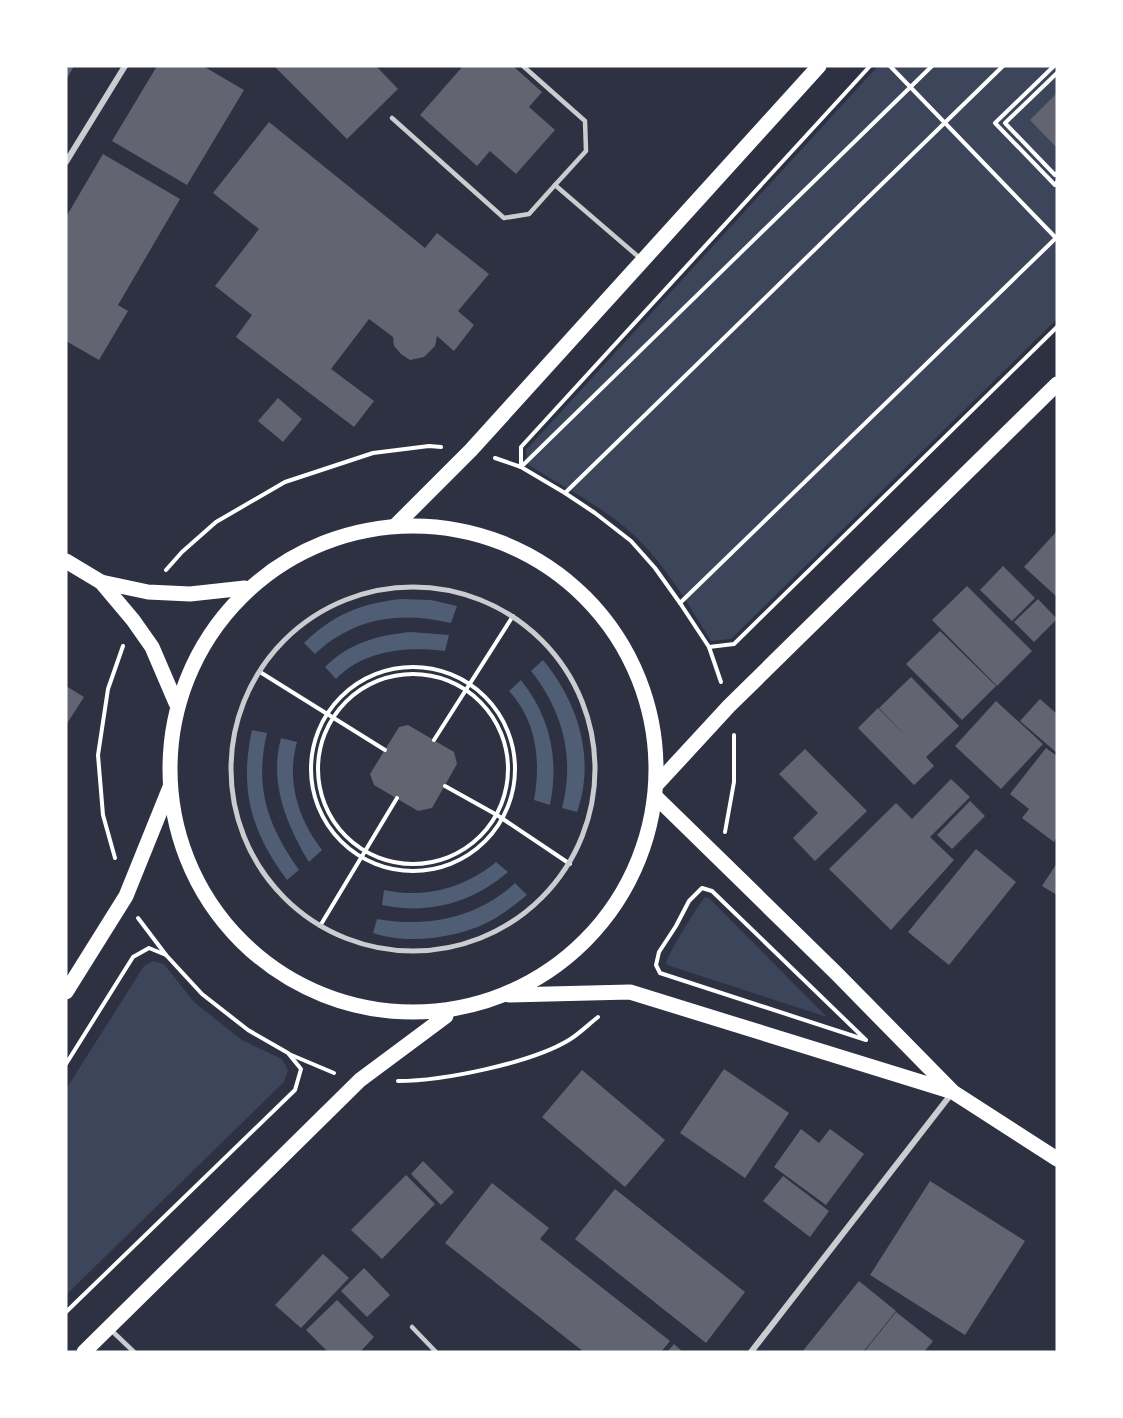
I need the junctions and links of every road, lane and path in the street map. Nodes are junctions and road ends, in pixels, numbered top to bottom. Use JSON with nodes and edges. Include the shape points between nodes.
{"nodes":[{"id":1,"x":125,"y":66,"type":"edge"},
{"id":2,"x":523,"y":66,"type":"edge"},
{"id":3,"x":819,"y":66,"type":"edge"},
{"id":4,"x":870,"y":66,"type":"edge"},
{"id":5,"x":890,"y":66,"type":"edge"},
{"id":6,"x":932,"y":66,"type":"edge"},
{"id":7,"x":1003,"y":66,"type":"edge"},
{"id":8,"x":1054,"y":66,"type":"edge"},
{"id":9,"x":1057,"y":73,"type":"edge"},
{"id":10,"x":910,"y":87,"type":"junction"},
{"id":11,"x":392,"y":118,"type":"dead end"},
{"id":12,"x":945,"y":123,"type":"junction"},
{"id":13,"x":66,"y":162,"type":"edge"},
{"id":14,"x":1057,"y":173,"type":"edge"},
{"id":15,"x":1057,"y":182,"type":"edge"},
{"id":16,"x":555,"y":185,"type":"junction"},
{"id":17,"x":1057,"y":238,"type":"edge"},
{"id":18,"x":642,"y":260,"type":"junction"},
{"id":19,"x":1057,"y":327,"type":"edge"},
{"id":20,"x":1057,"y":384,"type":"edge"},
{"id":21,"x":471,"y":450,"type":"junction"},
{"id":22,"x":521,"y":467,"type":"junction"},
{"id":23,"x":565,"y":493,"type":"junction"},
{"id":24,"x":394,"y":526,"type":"junction"},
{"id":25,"x":66,"y":561,"type":"edge"},
{"id":26,"x":101,"y":582,"type":"junction"},
{"id":27,"x":245,"y":588,"type":"junction"},
{"id":28,"x":148,"y":592,"type":"junction"},
{"id":29,"x":680,"y":603,"type":"junction"},
{"id":30,"x":513,"y":616,"type":"junction"},
{"id":31,"x":133,"y":620,"type":"junction"},
{"id":32,"x":709,"y":647,"type":"junction"},
{"id":33,"x":260,"y":672,"type":"junction"},
{"id":34,"x":468,"y":684,"type":"junction"},
{"id":35,"x":465,"y":689,"type":"junction"},
{"id":36,"x":176,"y":703,"type":"junction"},
{"id":37,"x":729,"y":706,"type":"junction"},
{"id":38,"x":327,"y":713,"type":"junction"},
{"id":39,"x":333,"y":717,"type":"junction"},
{"id":40,"x":434,"y":740,"type":"dead end"},
{"id":41,"x":385,"y":750,"type":"dead end"},
{"id":42,"x":445,"y":786,"type":"dead end"},
{"id":43,"x":171,"y":787,"type":"junction"},
{"id":44,"x":658,"y":790,"type":"junction"},
{"id":45,"x":397,"y":798,"type":"dead end"},
{"id":46,"x":497,"y":815,"type":"junction"},
{"id":47,"x":502,"y":819,"type":"junction"},
{"id":48,"x":365,"y":852,"type":"junction"},
{"id":49,"x":716,"y":856,"type":"junction"},
{"id":50,"x":361,"y":858,"type":"junction"},
{"id":51,"x":570,"y":864,"type":"junction"},
{"id":52,"x":702,"y":888,"type":"junction"},
{"id":53,"x":126,"y":896,"type":"junction"},
{"id":54,"x":320,"y":926,"type":"junction"},
{"id":55,"x":166,"y":955,"type":"junction"},
{"id":56,"x":656,"y":965,"type":"junction"},
{"id":57,"x":66,"y":992,"type":"edge"},
{"id":58,"x":630,"y":992,"type":"junction"},
{"id":59,"x":505,"y":995,"type":"junction"},
{"id":60,"x":446,"y":1016,"type":"junction"},
{"id":61,"x":288,"y":1053,"type":"junction"},
{"id":62,"x":66,"y":1064,"type":"edge"},
{"id":63,"x":360,"y":1080,"type":"junction"},
{"id":64,"x":953,"y":1092,"type":"junction"},
{"id":65,"x":1057,"y":1159,"type":"edge"},
{"id":66,"x":66,"y":1312,"type":"edge"},
{"id":67,"x":412,"y":1327,"type":"dead end"},
{"id":68,"x":109,"y":1328,"type":"junction"},
{"id":69,"x":84,"y":1352,"type":"edge"},
{"id":70,"x":134,"y":1352,"type":"edge"},
{"id":71,"x":436,"y":1352,"type":"edge"},
{"id":72,"x":751,"y":1352,"type":"edge"}],
"edges":[{"from":1,"to":13,"type":"street"},
{"from":2,"to":16,"type":"lane","via":[[585,121],[586,151]]},
{"from":3,"to":18,"type":"main road"},
{"from":4,"to":22,"type":"path","via":[[521,447]]},
{"from":5,"to":10,"type":"path"},
{"from":6,"to":10,"type":"path"},
{"from":7,"to":12,"type":"path"},
{"from":8,"to":15,"type":"path","via":[[995,123],[1055,185]]},
{"from":9,"to":14,"type":"path","via":[[1005,123]]},
{"from":10,"to":12,"type":"path"},
{"from":10,"to":22,"type":"path"},
{"from":11,"to":16,"type":"lane","via":[[504,218],[529,214]]},
{"from":12,"to":17,"type":"path"},
{"from":12,"to":23,"type":"path"},
{"from":16,"to":18,"type":"lane"},
{"from":17,"to":29,"type":"path"},
{"from":18,"to":21,"type":"main road"},
{"from":19,"to":32,"type":"path","via":[[734,644]]},
{"from":20,"to":37,"type":"main road"},
{"from":21,"to":22,"type":"path"},
{"from":21,"to":24,"type":"main road"},
{"from":21,"to":28,"type":"path","via":[[429,446],[373,453],[285,482],[216,522],[182,552]]},
{"from":22,"to":23,"type":"path"},
{"from":23,"to":29,"type":"path","via":[[631,541]]},
{"from":24,"to":27,"type":"main road","via":[[316,546]]},
{"from":24,"to":44,"type":"main road","via":[[458,531],[521,552],[576,589],[608,621],[631,657],[647,700],[657,741]]},
{"from":25,"to":26,"type":"main road"},
{"from":26,"to":28,"type":"main road"},
{"from":26,"to":31,"type":"main road"},
{"from":27,"to":28,"type":"main road","via":[[190,594]]},
{"from":27,"to":36,"type":"main road","via":[[214,623],[198,649]]},
{"from":29,"to":32,"type":"path"},
{"from":30,"to":33,"type":"street","via":[[484,600],[441,589],[397,588],[354,597],[315,616],[280,645]]},
{"from":30,"to":34,"type":"path"},
{"from":30,"to":51,"type":"street","via":[[554,652],[578,688],[592,730],[595,774],[589,818]]},
{"from":31,"to":36,"type":"main road","via":[[152,647]]},
{"from":31,"to":53,"type":"path","via":[[108,689],[98,755],[103,816]]},
{"from":32,"to":37,"type":"path"},
{"from":33,"to":38,"type":"path"},
{"from":33,"to":54,"type":"street","via":[[246,691],[237,721],[230,764],[234,808],[248,850],[272,887],[304,917]]},
{"from":34,"to":35,"type":"path"},
{"from":34,"to":38,"type":"path","via":[[429,668],[404,668],[380,673],[358,684]]},
{"from":34,"to":47,"type":"path","via":[[491,704],[505,724],[513,747],[513,788]]},
{"from":35,"to":39,"type":"path","via":[[428,675],[405,674],[362,689]]},
{"from":35,"to":40,"type":"path"},
{"from":35,"to":46,"type":"path","via":[[487,708],[506,749],[505,795]]},
{"from":36,"to":43,"type":"main road"},
{"from":37,"to":44,"type":"main road"},
{"from":37,"to":49,"type":"path","via":[[734,734],[734,782],[727,826]]},
{"from":38,"to":39,"type":"path"},
{"from":38,"to":50,"type":"path","via":[[315,742],[311,766],[313,791],[334,835]]},
{"from":39,"to":41,"type":"path"},
{"from":39,"to":48,"type":"path","via":[[321,744],[320,790],[327,811],[340,830]]},
{"from":42,"to":46,"type":"path"},
{"from":43,"to":53,"type":"main road"},
{"from":43,"to":60,"type":"main road","via":[[186,855],[214,908],[254,954],[304,987],[361,1007],[395,1014]]},
{"from":44,"to":49,"type":"main road"},
{"from":44,"to":59,"type":"main road","via":[[652,825],[625,889],[585,940],[544,973]]},
{"from":45,"to":48,"type":"path"},
{"from":46,"to":47,"type":"path"},
{"from":46,"to":48,"type":"path","via":[[482,835],[444,859],[398,864]]},
{"from":47,"to":50,"type":"path","via":[[468,855],[446,866],[398,870]]},
{"from":47,"to":51,"type":"path"},
{"from":48,"to":50,"type":"path"},
{"from":49,"to":52,"type":"path"},
{"from":49,"to":64,"type":"main road"},
{"from":50,"to":54,"type":"path"},
{"from":51,"to":54,"type":"street","via":[[546,894],[512,922],[472,942],[429,951],[385,950],[342,939]]},
{"from":52,"to":56,"type":"path","via":[[689,901],[659,952]]},
{"from":52,"to":56,"type":"path","via":[[712,891],[866,1040],[660,972]]},
{"from":53,"to":55,"type":"path"},
{"from":53,"to":57,"type":"main road"},
{"from":55,"to":61,"type":"path","via":[[202,994],[248,1030]]},
{"from":55,"to":62,"type":"path","via":[[149,948],[133,957]]},
{"from":56,"to":58,"type":"path"},
{"from":58,"to":59,"type":"main road"},
{"from":58,"to":63,"type":"path","via":[[569,1040],[524,1059],[412,1081]]},
{"from":58,"to":64,"type":"main road"},
{"from":59,"to":60,"type":"main road"},
{"from":60,"to":63,"type":"main road"},
{"from":61,"to":63,"type":"path","via":[[326,1071]]},
{"from":61,"to":66,"type":"path","via":[[300,1070],[294,1090]]},
{"from":63,"to":68,"type":"main road"},
{"from":64,"to":65,"type":"main road"},
{"from":64,"to":72,"type":"street"},
{"from":67,"to":71,"type":"lane"},
{"from":68,"to":69,"type":"main road"},
{"from":68,"to":70,"type":"lane"}]}
